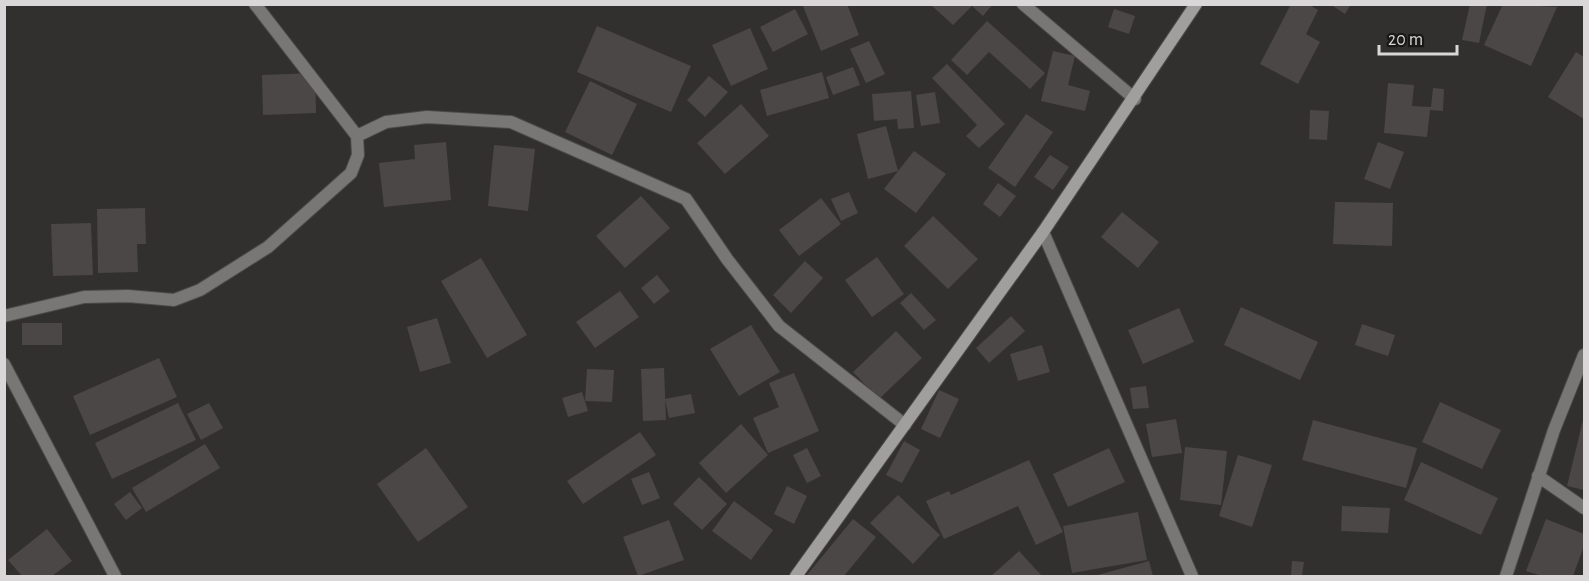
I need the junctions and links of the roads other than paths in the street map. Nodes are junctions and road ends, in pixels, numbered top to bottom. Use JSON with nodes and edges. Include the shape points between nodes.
{"nodes":[{"id":1,"x":255,"y":4,"type":"edge"},
{"id":2,"x":1023,"y":4,"type":"edge"},
{"id":3,"x":1196,"y":4,"type":"edge"},
{"id":4,"x":1135,"y":99,"type":"junction"},
{"id":5,"x":357,"y":136,"type":"junction"},
{"id":6,"x":1043,"y":232,"type":"junction"},
{"id":7,"x":4,"y":316,"type":"edge"},
{"id":8,"x":1584,"y":355,"type":"edge"},
{"id":9,"x":4,"y":364,"type":"edge"},
{"id":10,"x":905,"y":425,"type":"junction"},
{"id":11,"x":1538,"y":476,"type":"junction"},
{"id":12,"x":1584,"y":508,"type":"edge"},
{"id":13,"x":115,"y":576,"type":"edge"},
{"id":14,"x":796,"y":576,"type":"edge"},
{"id":15,"x":1192,"y":576,"type":"edge"},
{"id":16,"x":1506,"y":576,"type":"edge"}],
"edges":[{"from":1,"to":5,"type":"street"},
{"from":2,"to":4,"type":"street"},
{"from":3,"to":4,"type":"street"},
{"from":4,"to":6,"type":"street"},
{"from":5,"to":7,"type":"street","via":[[358,154],[351,173],[267,247],[200,290],[174,300],[84,297]]},
{"from":5,"to":10,"type":"street","via":[[386,122],[427,117],[511,122],[686,200],[779,326]]},
{"from":6,"to":10,"type":"street"},
{"from":6,"to":15,"type":"street"},
{"from":8,"to":11,"type":"street"},
{"from":9,"to":13,"type":"street"},
{"from":10,"to":14,"type":"street"},
{"from":11,"to":12,"type":"street"},
{"from":11,"to":16,"type":"street"}]}
